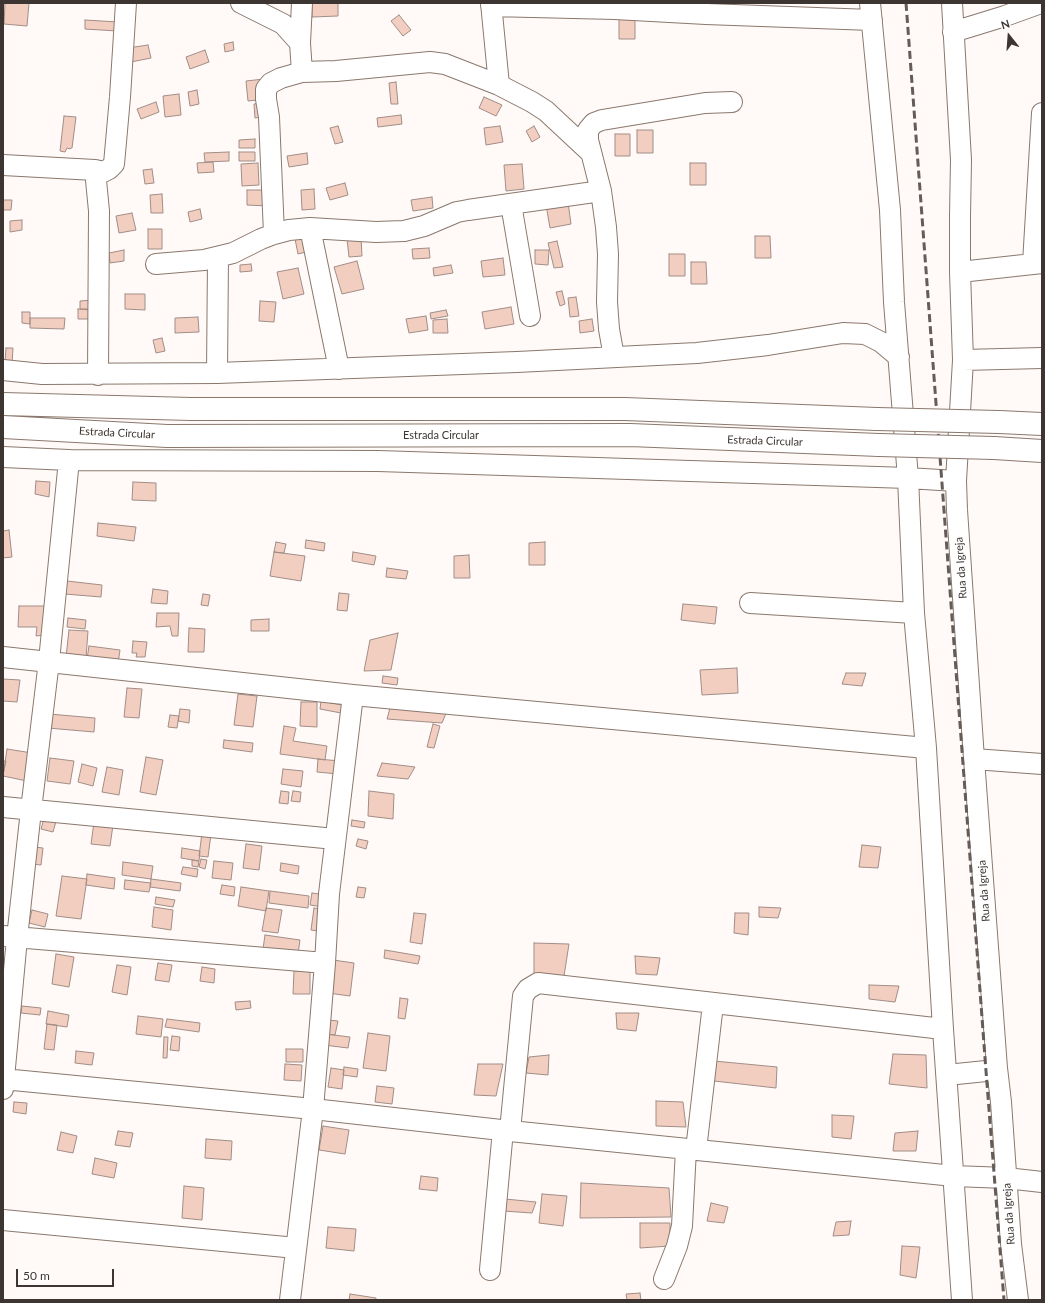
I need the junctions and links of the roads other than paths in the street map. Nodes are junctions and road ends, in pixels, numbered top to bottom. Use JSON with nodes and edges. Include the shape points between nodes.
{"nodes":[{"id":1,"x":126,"y":3,"type":"edge"},
{"id":2,"x":241,"y":3,"type":"edge"},
{"id":3,"x":302,"y":3,"type":"edge"},
{"id":4,"x":952,"y":3,"type":"edge"},
{"id":5,"x":1042,"y":3,"type":"edge"},
{"id":6,"x":491,"y":4,"type":"edge"},
{"id":7,"x":871,"y":12,"type":"edge"},
{"id":8,"x":953,"y":32,"type":"junction"},
{"id":9,"x":300,"y":43,"type":"junction"},
{"id":10,"x":302,"y":72,"type":"junction"},
{"id":11,"x":499,"y":85,"type":"junction"},
{"id":12,"x":732,"y":102,"type":"dead end"},
{"id":13,"x":1042,"y":114,"type":"edge"},
{"id":14,"x":590,"y":152,"type":"junction"},
{"id":15,"x":3,"y":165,"type":"edge"},
{"id":16,"x":95,"y":170,"type":"junction"},
{"id":17,"x":601,"y":191,"type":"junction"},
{"id":18,"x":511,"y":204,"type":"junction"},
{"id":19,"x":310,"y":228,"type":"junction"},
{"id":20,"x":274,"y":234,"type":"junction"},
{"id":21,"x":218,"y":257,"type":"junction"},
{"id":22,"x":1038,"y":263,"type":"edge"},
{"id":23,"x":156,"y":264,"type":"dead end"},
{"id":24,"x":960,"y":272,"type":"junction"},
{"id":25,"x":530,"y":316,"type":"dead end"},
{"id":26,"x":614,"y":357,"type":"junction"},
{"id":27,"x":898,"y":357,"type":"junction"},
{"id":28,"x":1042,"y":358,"type":"edge"},
{"id":29,"x":963,"y":360,"type":"junction"},
{"id":30,"x":339,"y":369,"type":"junction"},
{"id":31,"x":3,"y":370,"type":"edge"},
{"id":32,"x":217,"y":373,"type":"junction"},
{"id":33,"x":98,"y":375,"type":"junction"},
{"id":34,"x":3,"y":404,"type":"edge"},
{"id":35,"x":1042,"y":424,"type":"edge"},
{"id":36,"x":3,"y":427,"type":"edge"},
{"id":37,"x":1042,"y":451,"type":"edge"},
{"id":38,"x":3,"y":458,"type":"edge"},
{"id":39,"x":69,"y":460,"type":"junction"},
{"id":40,"x":908,"y":478,"type":"junction"},
{"id":41,"x":956,"y":481,"type":"junction"},
{"id":42,"x":750,"y":603,"type":"dead end"},
{"id":43,"x":914,"y":613,"type":"junction"},
{"id":44,"x":3,"y":656,"type":"edge"},
{"id":45,"x":49,"y":661,"type":"junction"},
{"id":46,"x":353,"y":695,"type":"junction"},
{"id":47,"x":926,"y":748,"type":"junction"},
{"id":48,"x":974,"y":759,"type":"junction"},
{"id":49,"x":1042,"y":764,"type":"edge"},
{"id":50,"x":3,"y":807,"type":"edge"},
{"id":51,"x":31,"y":810,"type":"junction"},
{"id":52,"x":335,"y":839,"type":"junction"},
{"id":53,"x":10,"y":937,"type":"edge"},
{"id":54,"x":325,"y":963,"type":"junction"},
{"id":55,"x":714,"y":1004,"type":"junction"},
{"id":56,"x":943,"y":1029,"type":"junction"},
{"id":57,"x":997,"y":1068,"type":"junction"},
{"id":58,"x":947,"y":1075,"type":"junction"},
{"id":59,"x":3,"y":1083,"type":"edge"},
{"id":60,"x":313,"y":1108,"type":"junction"},
{"id":61,"x":507,"y":1130,"type":"junction"},
{"id":62,"x":691,"y":1149,"type":"junction"},
{"id":63,"x":954,"y":1176,"type":"junction"},
{"id":64,"x":1006,"y":1178,"type":"junction"},
{"id":65,"x":1042,"y":1182,"type":"edge"},
{"id":66,"x":3,"y":1220,"type":"edge"},
{"id":67,"x":296,"y":1248,"type":"junction"},
{"id":68,"x":490,"y":1270,"type":"dead end"},
{"id":69,"x":664,"y":1280,"type":"dead end"},
{"id":70,"x":290,"y":1300,"type":"edge"},
{"id":71,"x":962,"y":1300,"type":"edge"},
{"id":72,"x":1018,"y":1300,"type":"edge"}],
"edges":[{"from":1,"to":16,"type":"street","via":[[114,164],[103,172]]},
{"from":2,"to":9,"type":"street","via":[[283,24]]},
{"from":3,"to":9,"type":"street"},
{"from":4,"to":8,"type":"street","name":"Rua da Igreja"},
{"from":5,"to":8,"type":"street"},
{"from":6,"to":7,"type":"street","via":[[706,14]]},
{"from":6,"to":11,"type":"street"},
{"from":7,"to":27,"type":"street","via":[[890,210]]},
{"from":8,"to":24,"type":"street","name":"Rua da Igreja","via":[[961,160]]},
{"from":9,"to":10,"type":"street"},
{"from":10,"to":11,"type":"street","via":[[430,62],[445,64]]},
{"from":10,"to":20,"type":"street","via":[[271,83],[266,89]]},
{"from":11,"to":14,"type":"street","via":[[546,111]]},
{"from":12,"to":14,"type":"street","via":[[705,103],[602,120],[594,123],[588,130]]},
{"from":13,"to":22,"type":"street"},
{"from":14,"to":17,"type":"street"},
{"from":15,"to":16,"type":"street"},
{"from":16,"to":33,"type":"street","via":[[99,211]]},
{"from":17,"to":18,"type":"street"},
{"from":17,"to":26,"type":"street","via":[[608,254],[609,329]]},
{"from":18,"to":19,"type":"street","via":[[462,211],[404,231]]},
{"from":18,"to":25,"type":"street"},
{"from":19,"to":20,"type":"street"},
{"from":19,"to":30,"type":"street"},
{"from":20,"to":21,"type":"street"},
{"from":21,"to":23,"type":"street"},
{"from":21,"to":32,"type":"street"},
{"from":22,"to":24,"type":"street"},
{"from":24,"to":29,"type":"street","name":"Rua da Igreja"},
{"from":26,"to":27,"type":"street","via":[[738,349],[843,333],[865,334],[881,342]]},
{"from":26,"to":30,"type":"street"},
{"from":27,"to":40,"type":"street"},
{"from":28,"to":29,"type":"street"},
{"from":29,"to":41,"type":"street","name":"Rua da Igreja"},
{"from":30,"to":32,"type":"street"},
{"from":31,"to":33,"type":"street"},
{"from":32,"to":33,"type":"street"},
{"from":34,"to":35,"type":"main road","bridge":true,"via":[[191,409],[625,410]]},
{"from":36,"to":37,"type":"main road","name":"Estrada Circular","bridge":true,"via":[[167,436],[630,435]]},
{"from":38,"to":39,"type":"street"},
{"from":39,"to":40,"type":"street","via":[[378,461]]},
{"from":39,"to":45,"type":"street"},
{"from":40,"to":41,"type":"street"},
{"from":40,"to":43,"type":"street"},
{"from":41,"to":48,"type":"street","name":"Rua da Igreja"},
{"from":42,"to":43,"type":"street"},
{"from":43,"to":47,"type":"street"},
{"from":44,"to":45,"type":"street"},
{"from":45,"to":46,"type":"street"},
{"from":45,"to":51,"type":"street"},
{"from":46,"to":47,"type":"street"},
{"from":46,"to":52,"type":"street"},
{"from":47,"to":56,"type":"street"},
{"from":48,"to":49,"type":"street"},
{"from":48,"to":57,"type":"street","name":"Rua da Igreja"},
{"from":50,"to":51,"type":"street"},
{"from":51,"to":52,"type":"street"},
{"from":51,"to":53,"type":"street"},
{"from":52,"to":54,"type":"street"},
{"from":53,"to":54,"type":"street"},
{"from":53,"to":59,"type":"street"},
{"from":54,"to":60,"type":"street"},
{"from":55,"to":56,"type":"street"},
{"from":55,"to":61,"type":"street","via":[[538,983],[528,989],[522,996]]},
{"from":55,"to":62,"type":"street"},
{"from":56,"to":58,"type":"street"},
{"from":57,"to":58,"type":"street"},
{"from":57,"to":64,"type":"street","name":"Rua da Igreja"},
{"from":58,"to":63,"type":"street"},
{"from":59,"to":60,"type":"street"},
{"from":60,"to":61,"type":"street"},
{"from":60,"to":67,"type":"street"},
{"from":61,"to":62,"type":"street"},
{"from":61,"to":68,"type":"street"},
{"from":62,"to":63,"type":"street"},
{"from":62,"to":69,"type":"street","via":[[682,1226]]},
{"from":63,"to":64,"type":"street"},
{"from":63,"to":71,"type":"street"},
{"from":64,"to":65,"type":"street"},
{"from":64,"to":72,"type":"street","name":"Rua da Igreja"},
{"from":66,"to":67,"type":"street"},
{"from":67,"to":70,"type":"street"}]}
